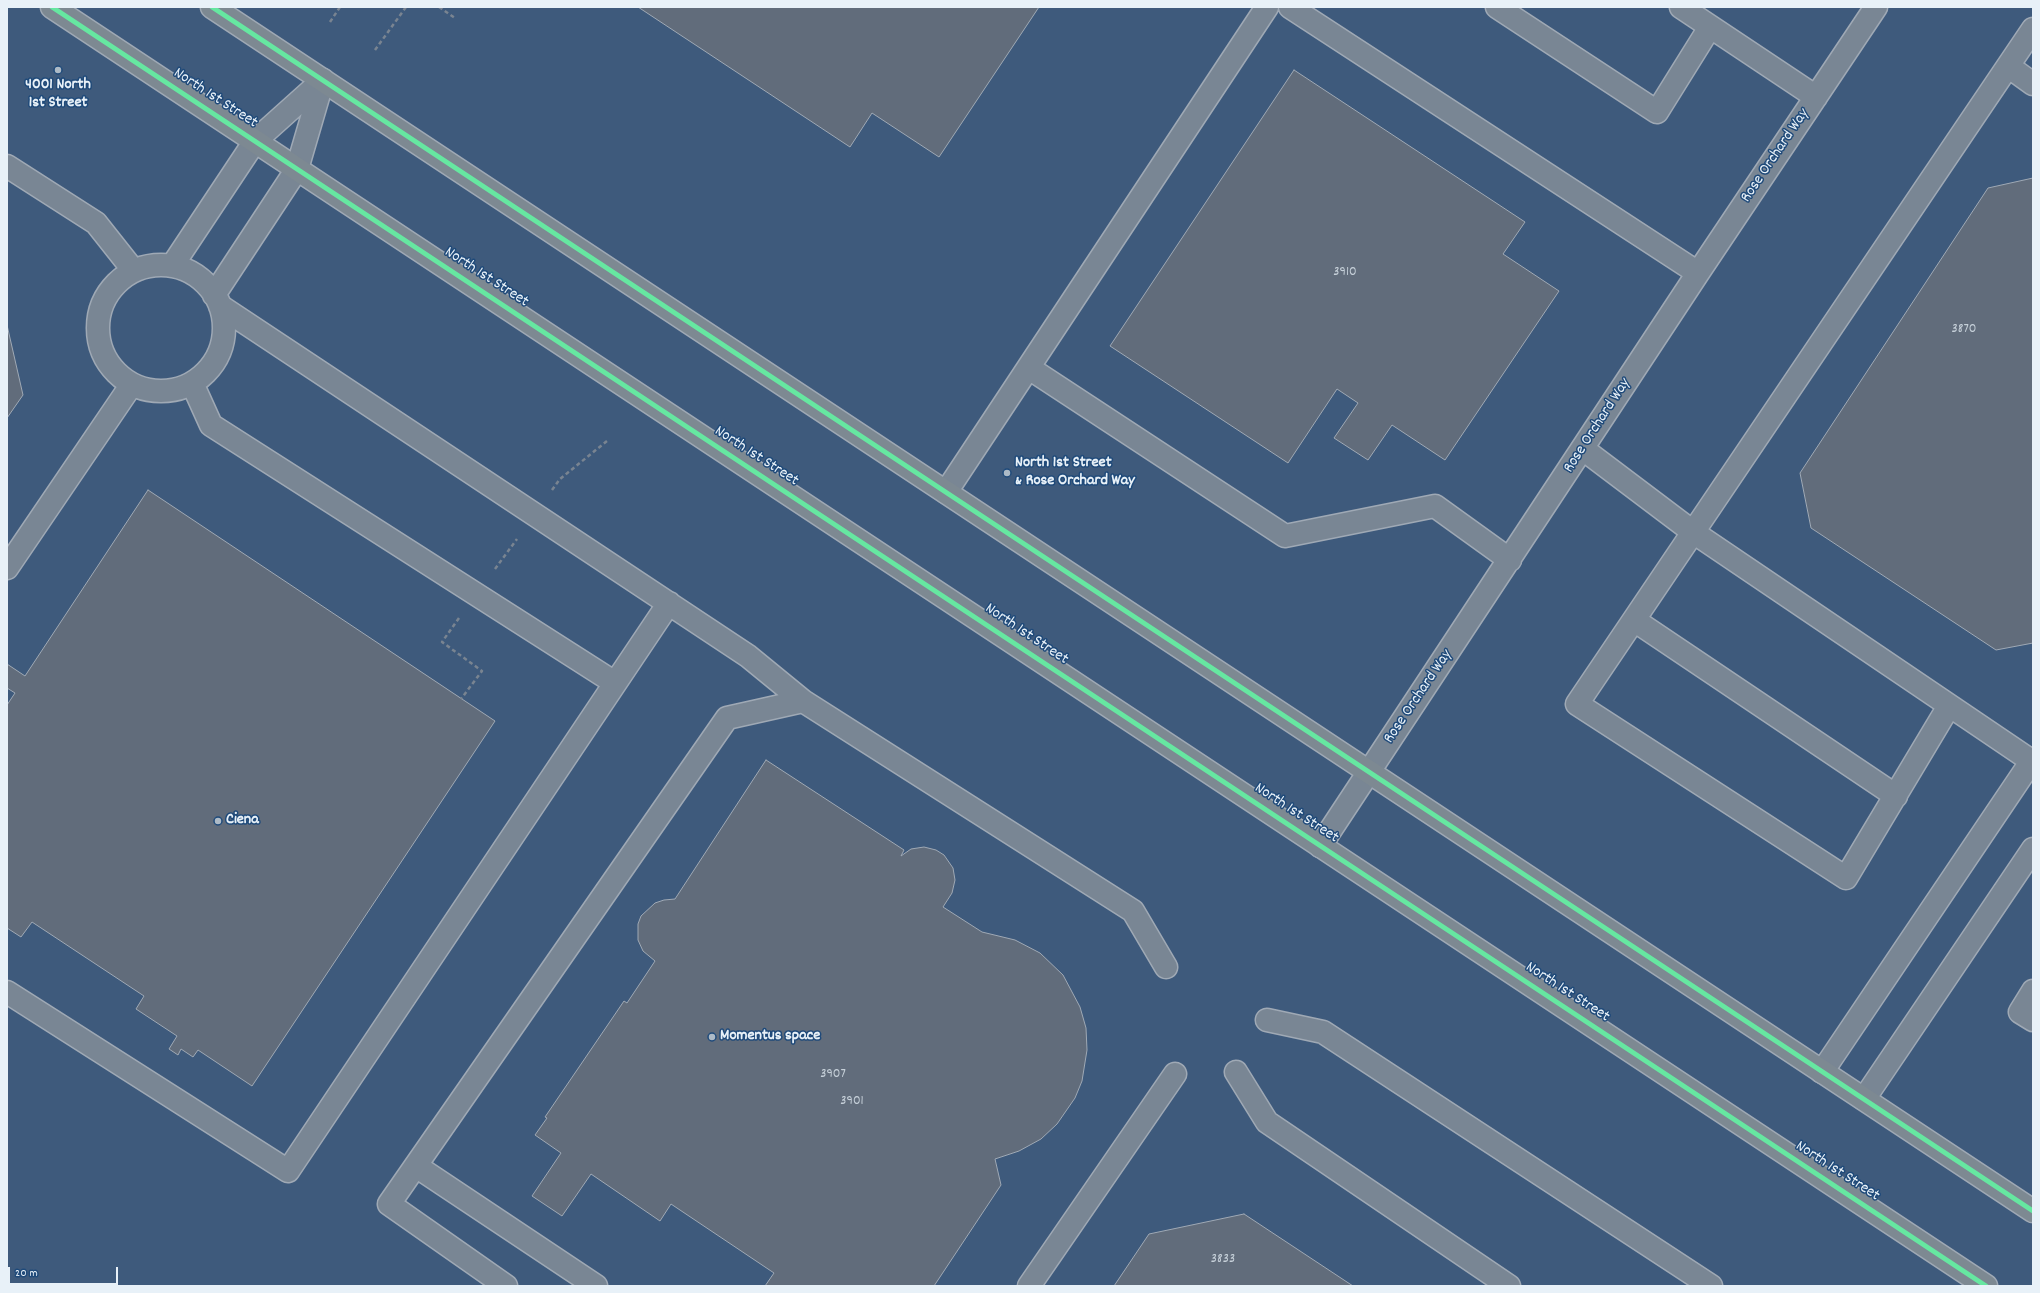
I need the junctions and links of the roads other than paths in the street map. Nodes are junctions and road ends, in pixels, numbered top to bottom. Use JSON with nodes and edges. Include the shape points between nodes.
{"nodes":[{"id":1,"x":52,"y":7,"type":"edge"},
{"id":2,"x":212,"y":7,"type":"edge"},
{"id":3,"x":1267,"y":7,"type":"edge"},
{"id":4,"x":1290,"y":7,"type":"edge"},
{"id":5,"x":1497,"y":7,"type":"edge"},
{"id":6,"x":1681,"y":7,"type":"edge"},
{"id":7,"x":1876,"y":7,"type":"edge"},
{"id":8,"x":1710,"y":27,"type":"junction"},
{"id":9,"x":2033,"y":29,"type":"edge"},
{"id":10,"x":2008,"y":66,"type":"junction"},
{"id":11,"x":323,"y":80,"type":"junction"},
{"id":12,"x":2033,"y":84,"type":"edge"},
{"id":13,"x":1816,"y":97,"type":"junction"},
{"id":14,"x":255,"y":141,"type":"junction"},
{"id":15,"x":7,"y":166,"type":"edge"},
{"id":16,"x":297,"y":170,"type":"junction"},
{"id":17,"x":172,"y":266,"type":"junction"},
{"id":18,"x":134,"y":271,"type":"junction"},
{"id":19,"x":1698,"y":273,"type":"junction"},
{"id":20,"x":217,"y":300,"type":"junction"},
{"id":21,"x":1029,"y":368,"type":"junction"},
{"id":22,"x":192,"y":383,"type":"junction"},
{"id":23,"x":132,"y":384,"type":"junction"},
{"id":24,"x":1583,"y":450,"type":"junction"},
{"id":25,"x":946,"y":492,"type":"junction"},
{"id":26,"x":1693,"y":532,"type":"junction"},
{"id":27,"x":1510,"y":560,"type":"junction"},
{"id":28,"x":7,"y":568,"type":"edge"},
{"id":29,"x":669,"y":603,"type":"junction"},
{"id":30,"x":1634,"y":620,"type":"junction"},
{"id":31,"x":615,"y":683,"type":"junction"},
{"id":32,"x":803,"y":701,"type":"junction"},
{"id":33,"x":1949,"y":706,"type":"junction"},
{"id":34,"x":2033,"y":761,"type":"edge"},
{"id":35,"x":1369,"y":772,"type":"junction"},
{"id":36,"x":1896,"y":796,"type":"junction"},
{"id":37,"x":1320,"y":846,"type":"junction"},
{"id":38,"x":2033,"y":849,"type":"edge"},
{"id":39,"x":1166,"y":967,"type":"dead end"},
{"id":40,"x":2033,"y":991,"type":"edge"},
{"id":41,"x":7,"y":992,"type":"edge"},
{"id":42,"x":1267,"y":1020,"type":"dead end"},
{"id":43,"x":2033,"y":1020,"type":"edge"},
{"id":44,"x":1236,"y":1072,"type":"dead end"},
{"id":45,"x":1822,"y":1072,"type":"junction"},
{"id":46,"x":1175,"y":1074,"type":"dead end"},
{"id":47,"x":1864,"y":1099,"type":"junction"},
{"id":48,"x":416,"y":1166,"type":"junction"},
{"id":49,"x":2033,"y":1211,"type":"edge"},
{"id":50,"x":506,"y":1286,"type":"edge"},
{"id":51,"x":596,"y":1286,"type":"edge"},
{"id":52,"x":1029,"y":1286,"type":"edge"},
{"id":53,"x":1509,"y":1286,"type":"edge"},
{"id":54,"x":1711,"y":1286,"type":"edge"},
{"id":55,"x":1986,"y":1286,"type":"edge"}],
"edges":[{"from":1,"to":14,"type":"main road","name":"North 1st Street"},
{"from":2,"to":11,"type":"main road"},
{"from":3,"to":21,"type":"street"},
{"from":4,"to":19,"type":"street"},
{"from":5,"to":8,"type":"street","via":[[1657,112]]},
{"from":6,"to":8,"type":"street"},
{"from":7,"to":13,"type":"street","name":"Rose Orchard Way"},
{"from":8,"to":13,"type":"street"},
{"from":9,"to":10,"type":"street"},
{"from":10,"to":12,"type":"street"},
{"from":10,"to":26,"type":"street"},
{"from":11,"to":14,"type":"street"},
{"from":11,"to":16,"type":"street"},
{"from":11,"to":25,"type":"main road"},
{"from":13,"to":19,"type":"street","name":"Rose Orchard Way"},
{"from":14,"to":16,"type":"main road","name":"North 1st Street"},
{"from":14,"to":17,"type":"street"},
{"from":15,"to":18,"type":"street","via":[[96,223]]},
{"from":16,"to":20,"type":"street"},
{"from":16,"to":37,"type":"main road","name":"North 1st Street"},
{"from":17,"to":18,"type":"street","via":[[159,265]]},
{"from":17,"to":20,"type":"street","via":[[200,279]]},
{"from":18,"to":23,"type":"street","via":[[114,286],[106,296],[98,320],[98,333],[105,357],[116,372]]},
{"from":19,"to":24,"type":"street","name":"Rose Orchard Way"},
{"from":20,"to":22,"type":"street","via":[[224,330],[218,355],[203,375]]},
{"from":20,"to":29,"type":"street"},
{"from":21,"to":25,"type":"street"},
{"from":21,"to":27,"type":"street","via":[[1285,536],[1435,506]]},
{"from":22,"to":23,"type":"street","via":[[162,391],[143,389]]},
{"from":22,"to":31,"type":"street","via":[[211,425]]},
{"from":23,"to":28,"type":"street"},
{"from":24,"to":26,"type":"street"},
{"from":24,"to":27,"type":"street","name":"Rose Orchard Way"},
{"from":25,"to":35,"type":"main road"},
{"from":26,"to":30,"type":"street"},
{"from":26,"to":33,"type":"street"},
{"from":27,"to":35,"type":"street","name":"Rose Orchard Way"},
{"from":29,"to":31,"type":"street"},
{"from":29,"to":32,"type":"street","via":[[748,656]]},
{"from":30,"to":36,"type":"street"},
{"from":30,"to":36,"type":"street","via":[[1577,704],[1846,878]]},
{"from":31,"to":41,"type":"street","via":[[288,1171]]},
{"from":32,"to":39,"type":"street","via":[[1133,911]]},
{"from":32,"to":48,"type":"street","via":[[727,718]]},
{"from":33,"to":34,"type":"street"},
{"from":33,"to":36,"type":"street"},
{"from":34,"to":45,"type":"street"},
{"from":35,"to":37,"type":"street","name":"Rose Orchard Way"},
{"from":35,"to":45,"type":"main road"},
{"from":37,"to":55,"type":"main road","name":"North 1st Street"},
{"from":38,"to":47,"type":"street"},
{"from":40,"to":43,"type":"street","via":[[2020,1012]]},
{"from":42,"to":54,"type":"street","via":[[1323,1032]]},
{"from":44,"to":53,"type":"street","via":[[1267,1122]]},
{"from":45,"to":47,"type":"main road"},
{"from":46,"to":52,"type":"street"},
{"from":47,"to":49,"type":"main road"},
{"from":48,"to":50,"type":"street","via":[[389,1204]]},
{"from":48,"to":51,"type":"street"}]}
